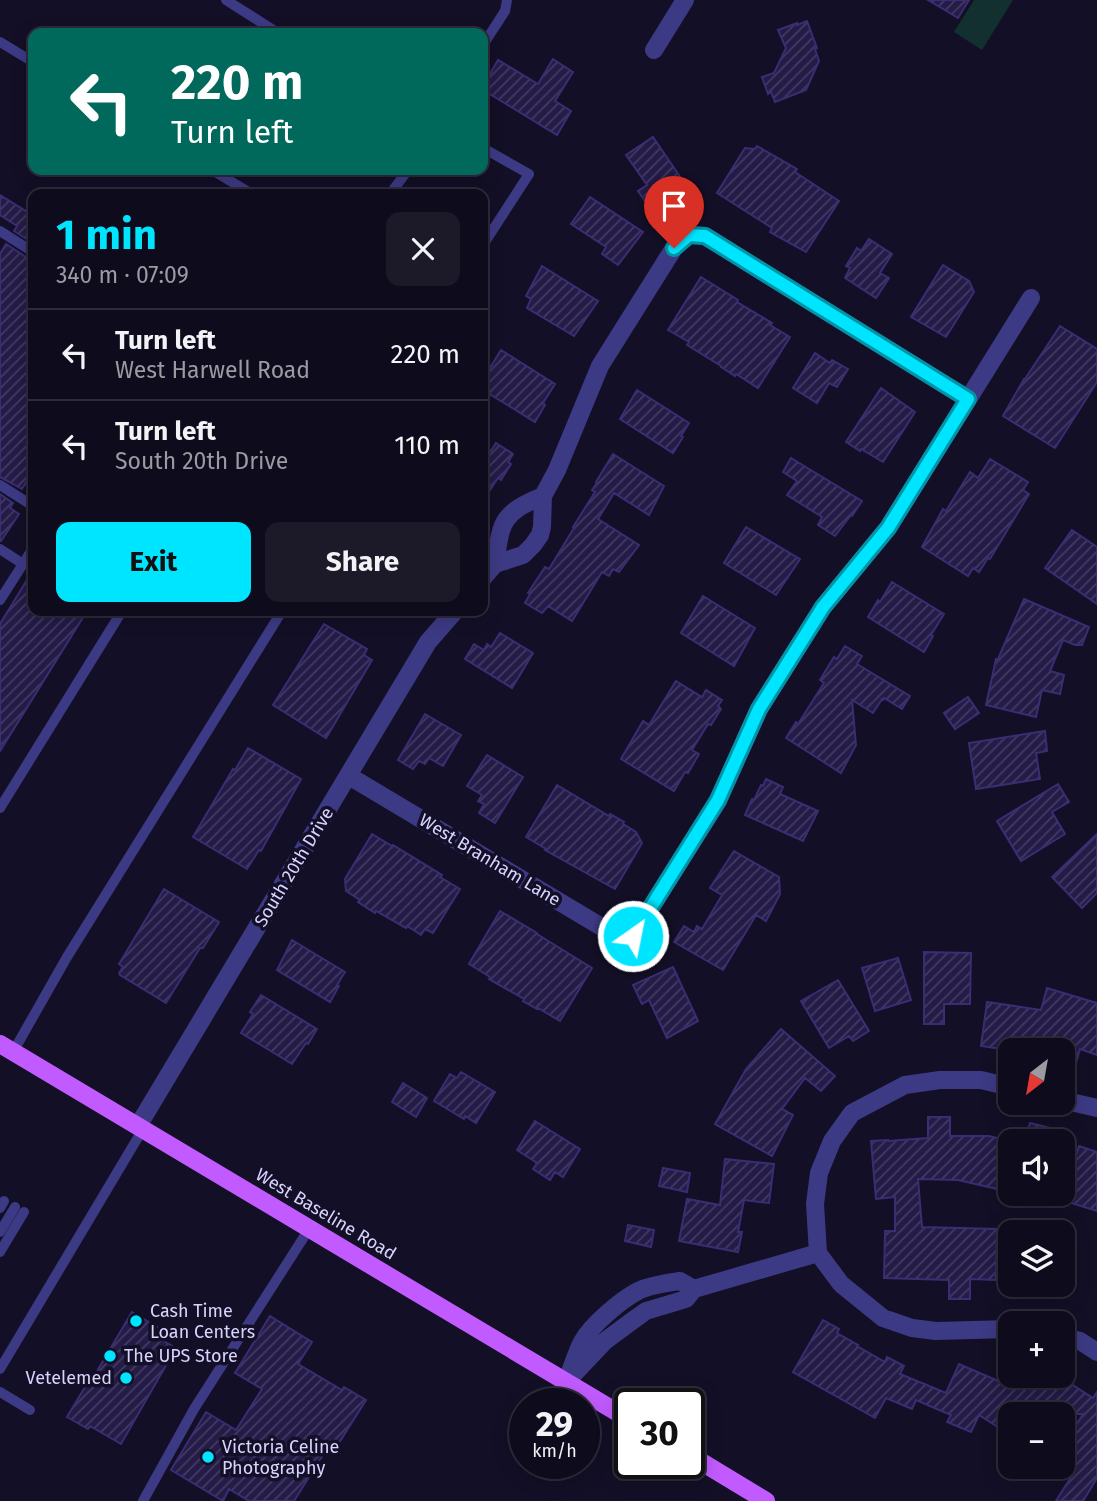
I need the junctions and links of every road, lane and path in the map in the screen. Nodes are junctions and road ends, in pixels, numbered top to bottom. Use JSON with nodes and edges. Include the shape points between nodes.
{"nodes":[{"id":1,"x":226,"y":0,"type":"edge"},
{"id":2,"x":507,"y":0,"type":"edge"},
{"id":3,"x":685,"y":0,"type":"edge"},
{"id":4,"x":270,"y":28,"type":"edge"},
{"id":5,"x":488,"y":37,"type":"edge"},
{"id":6,"x":0,"y":42,"type":"edge"},
{"id":7,"x":654,"y":50,"type":"dead end"},
{"id":8,"x":28,"y":59,"type":"edge"},
{"id":9,"x":488,"y":151,"type":"edge"},
{"id":10,"x":221,"y":175,"type":"edge"},
{"id":11,"x":244,"y":189,"type":"edge"},
{"id":12,"x":0,"y":232,"type":"edge"},
{"id":13,"x":488,"y":237,"type":"edge"},
{"id":14,"x":28,"y":249,"type":"edge"},
{"id":15,"x":1031,"y":298,"type":"dead end"},
{"id":16,"x":968,"y":399,"type":"junction"},
{"id":17,"x":0,"y":485,"type":"edge"},
{"id":18,"x":543,"y":496,"type":"junction"},
{"id":19,"x":28,"y":503,"type":"edge"},
{"id":20,"x":0,"y":549,"type":"edge"},
{"id":21,"x":28,"y":556,"type":"edge"},
{"id":22,"x":23,"y":564,"type":"junction"},
{"id":23,"x":495,"y":565,"type":"junction"},
{"id":24,"x":488,"y":573,"type":"edge"},
{"id":25,"x":0,"y":600,"type":"edge"},
{"id":26,"x":119,"y":616,"type":"edge"},
{"id":27,"x":279,"y":616,"type":"edge"},
{"id":28,"x":451,"y":616,"type":"edge"},
{"id":29,"x":349,"y":776,"type":"junction"},
{"id":30,"x":0,"y":808,"type":"edge"},
{"id":31,"x":7,"y":1048,"type":"edge"},
{"id":32,"x":998,"y":1084,"type":"edge"},
{"id":33,"x":1075,"y":1103,"type":"edge"},
{"id":34,"x":1097,"y":1108,"type":"edge"},
{"id":35,"x":140,"y":1128,"type":"junction"},
{"id":36,"x":309,"y":1228,"type":"junction"},
{"id":37,"x":0,"y":1232,"type":"edge"},
{"id":38,"x":0,"y":1252,"type":"edge"},
{"id":39,"x":818,"y":1253,"type":"junction"},
{"id":40,"x":694,"y":1289,"type":"junction"},
{"id":41,"x":639,"y":1290,"type":"junction"},
{"id":42,"x":646,"y":1311,"type":"junction"},
{"id":43,"x":998,"y":1329,"type":"edge"},
{"id":44,"x":1075,"y":1340,"type":"edge"},
{"id":45,"x":1097,"y":1352,"type":"edge"},
{"id":46,"x":0,"y":1368,"type":"edge"},
{"id":47,"x":566,"y":1382,"type":"junction"},
{"id":48,"x":0,"y":1392,"type":"edge"},
{"id":49,"x":30,"y":1410,"type":"dead end"},
{"id":50,"x":614,"y":1410,"type":"edge"},
{"id":51,"x":705,"y":1464,"type":"edge"},
{"id":52,"x":143,"y":1501,"type":"edge"},
{"id":53,"x":766,"y":1501,"type":"edge"}],
"edges":[{"from":1,"to":4,"type":"lane"},
{"from":2,"to":5,"type":"lane"},
{"from":3,"to":7,"type":"street"},
{"from":6,"to":8,"type":"lane"},
{"from":9,"to":13,"type":"lane","via":[[529,174]]},
{"from":10,"to":11,"type":"lane"},
{"from":12,"to":14,"type":"lane"},
{"from":15,"to":16,"type":"street"},
{"from":16,"to":18,"type":"street","via":[[705,236],[689,235],[674,248],[600,366]]},
{"from":16,"to":29,"type":"street","name":"West Branham Lane","via":[[888,528],[823,607],[759,709],[718,800],[633,936],[615,934]]},
{"from":17,"to":19,"type":"lane"},
{"from":18,"to":23,"type":"street","via":[[511,513],[501,528]]},
{"from":18,"to":23,"type":"street","via":[[540,535],[523,555]]},
{"from":20,"to":22,"type":"lane"},
{"from":21,"to":22,"type":"lane"},
{"from":22,"to":25,"type":"lane"},
{"from":23,"to":24,"type":"street"},
{"from":26,"to":30,"type":"lane"},
{"from":27,"to":31,"type":"lane"},
{"from":28,"to":29,"type":"street","name":"South 20th Drive","via":[[428,642]]},
{"from":29,"to":35,"type":"street","name":"South 20th Drive"},
{"from":31,"to":35,"type":"main road","name":"West Baseline Road"},
{"from":32,"to":39,"type":"street","via":[[940,1080],[905,1085],[852,1113],[818,1172]]},
{"from":33,"to":34,"type":"street"},
{"from":35,"to":36,"type":"main road","name":"West Baseline Road"},
{"from":35,"to":46,"type":"lane"},
{"from":36,"to":47,"type":"main road","name":"West Baseline Road"},
{"from":36,"to":52,"type":"lane","via":[[194,1409]]},
{"from":37,"to":38,"type":"lane","via":[[19,1210]]},
{"from":39,"to":40,"type":"street"},
{"from":39,"to":43,"type":"street","via":[[841,1284],[883,1318],[936,1331]]},
{"from":40,"to":41,"type":"street","via":[[680,1281]]},
{"from":40,"to":42,"type":"street","via":[[686,1299]]},
{"from":41,"to":42,"type":"street"},
{"from":41,"to":47,"type":"street","via":[[594,1324]]},
{"from":42,"to":47,"type":"street","via":[[605,1341]]},
{"from":44,"to":45,"type":"street"},
{"from":47,"to":50,"type":"main road","name":"West Baseline Road"},
{"from":48,"to":49,"type":"lane"},
{"from":51,"to":53,"type":"main road"}]}
